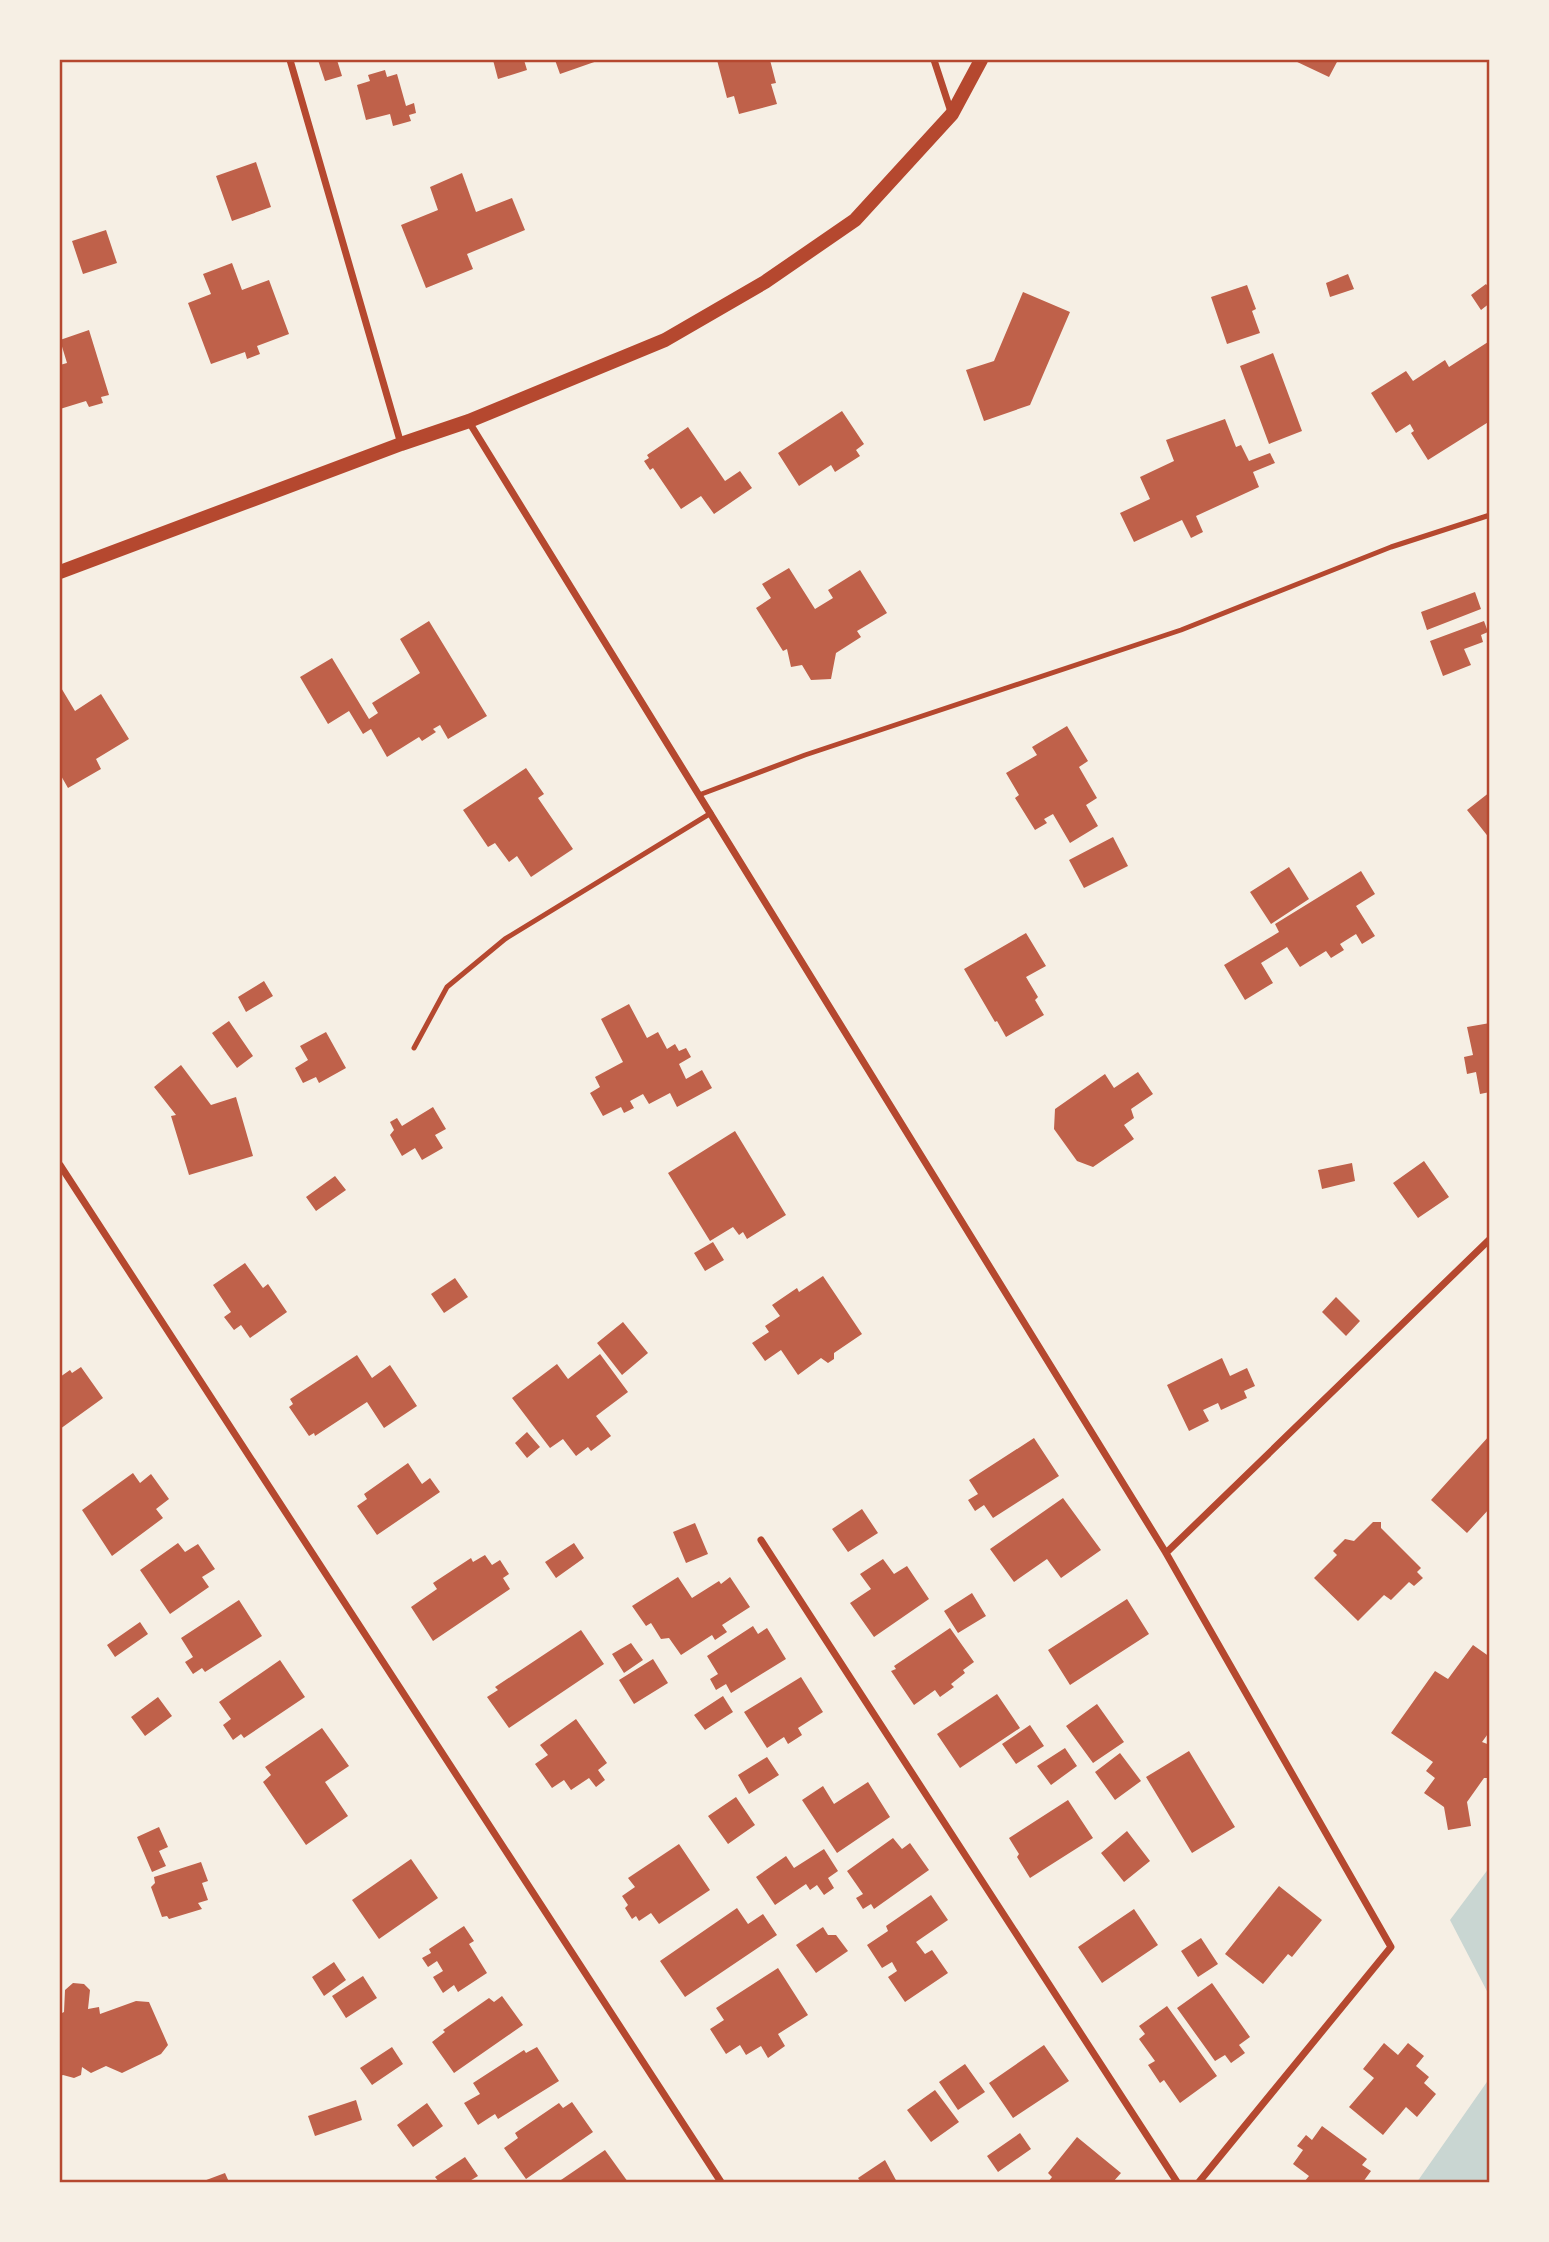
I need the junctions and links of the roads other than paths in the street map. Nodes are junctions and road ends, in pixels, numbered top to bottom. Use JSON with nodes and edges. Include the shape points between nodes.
{"nodes":[{"id":1,"x":289,"y":60,"type":"edge"},
{"id":2,"x":934,"y":60,"type":"edge"},
{"id":3,"x":981,"y":60,"type":"edge"},
{"id":4,"x":952,"y":114,"type":"junction"},
{"id":5,"x":469,"y":421,"type":"junction"},
{"id":6,"x":401,"y":444,"type":"junction"},
{"id":7,"x":1489,"y":515,"type":"edge"},
{"id":8,"x":60,"y":572,"type":"edge"},
{"id":9,"x":699,"y":795,"type":"junction"},
{"id":10,"x":711,"y":813,"type":"junction"},
{"id":11,"x":414,"y":1048,"type":"dead end"},
{"id":12,"x":60,"y":1165,"type":"edge"},
{"id":13,"x":1489,"y":1239,"type":"edge"},
{"id":14,"x":761,"y":1540,"type":"dead end"},
{"id":15,"x":1166,"y":1553,"type":"junction"},
{"id":16,"x":721,"y":2182,"type":"edge"},
{"id":17,"x":1177,"y":2182,"type":"edge"},
{"id":18,"x":1199,"y":2182,"type":"edge"}],
"edges":[{"from":1,"to":6,"type":"street"},
{"from":2,"to":4,"type":"street"},
{"from":3,"to":4,"type":"main road"},
{"from":4,"to":5,"type":"main road","via":[[855,220],[765,282],[665,340]]},
{"from":5,"to":6,"type":"main road"},
{"from":5,"to":9,"type":"street"},
{"from":6,"to":8,"type":"main road"},
{"from":7,"to":9,"type":"lane","via":[[1181,630],[805,755]]},
{"from":9,"to":10,"type":"street"},
{"from":10,"to":11,"type":"lane","via":[[505,939],[447,987]]},
{"from":10,"to":15,"type":"street"},
{"from":12,"to":16,"type":"street"},
{"from":13,"to":15,"type":"street"},
{"from":14,"to":17,"type":"street"},
{"from":15,"to":18,"type":"street","via":[[1391,1947]]}]}
